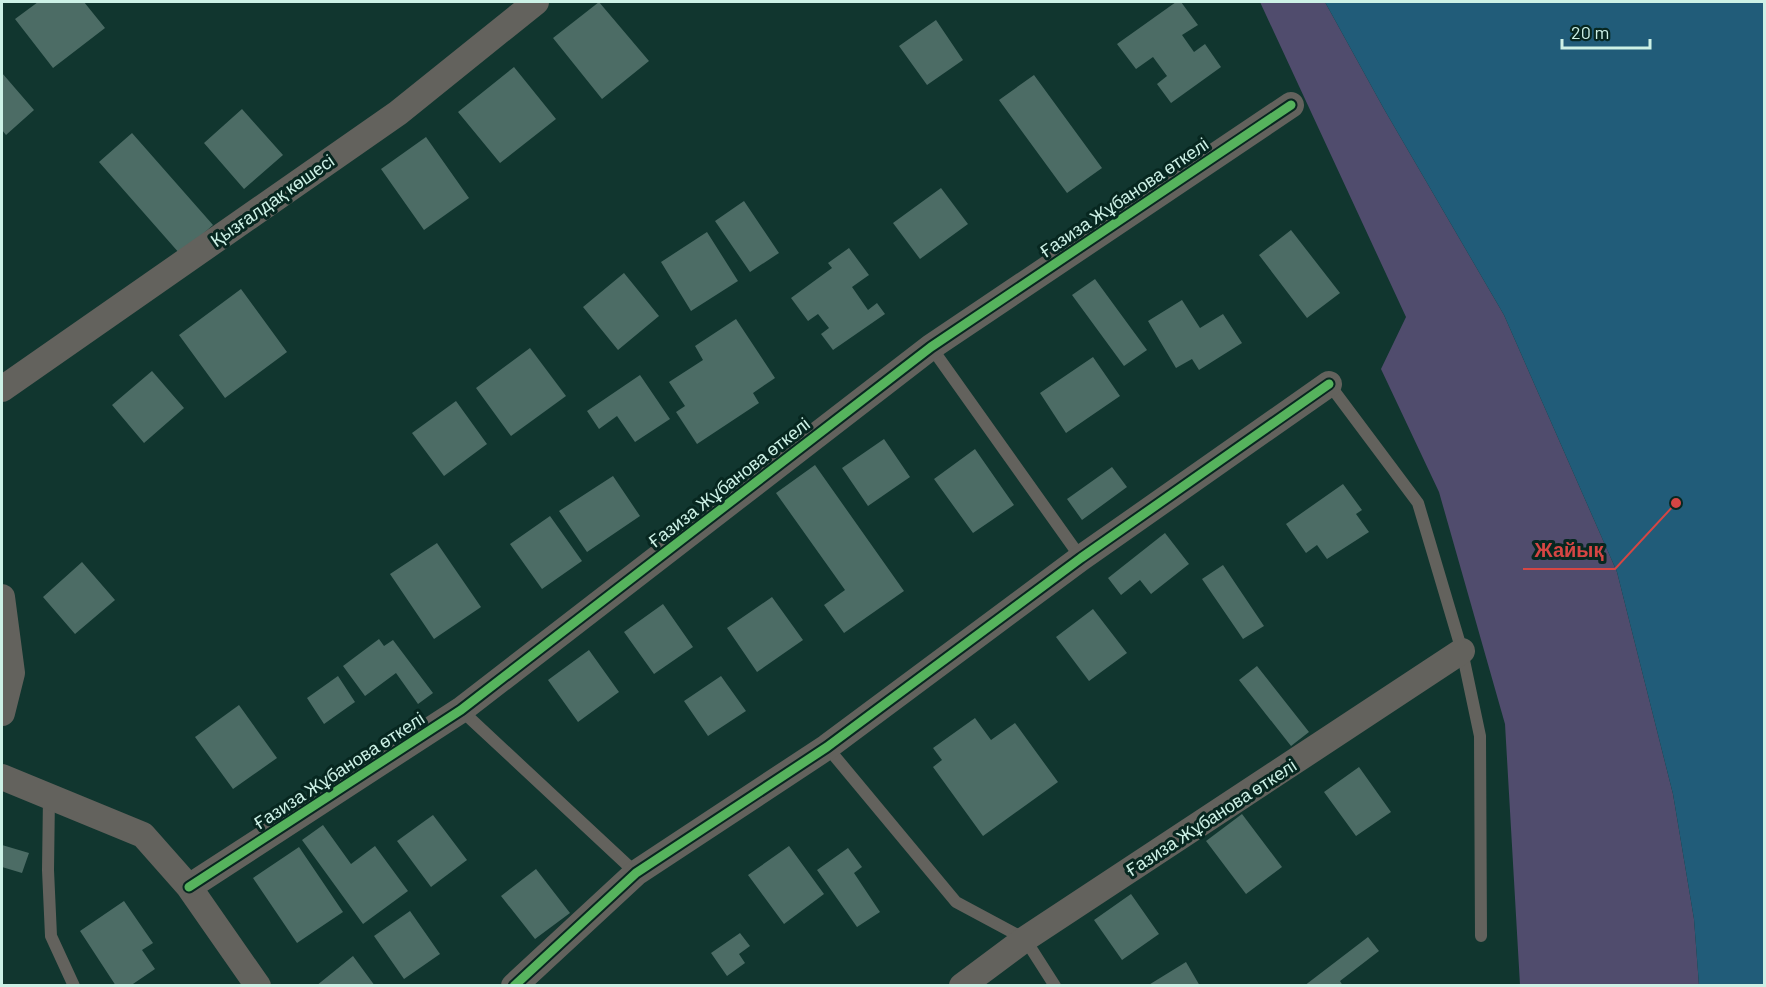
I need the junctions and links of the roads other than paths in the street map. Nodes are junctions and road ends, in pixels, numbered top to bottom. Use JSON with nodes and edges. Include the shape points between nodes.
{"nodes":[{"id":1,"x":536,"y":2,"type":"edge"},
{"id":2,"x":1291,"y":105,"type":"dead end"},
{"id":3,"x":931,"y":347,"type":"junction"},
{"id":4,"x":1329,"y":384,"type":"joint"},
{"id":5,"x":2,"y":389,"type":"edge"},
{"id":6,"x":1081,"y":558,"type":"junction"},
{"id":7,"x":2,"y":597,"type":"edge"},
{"id":8,"x":1462,"y":651,"type":"junction"},
{"id":9,"x":461,"y":710,"type":"junction"},
{"id":10,"x":2,"y":713,"type":"edge"},
{"id":11,"x":827,"y":747,"type":"junction"},
{"id":12,"x":2,"y":777,"type":"edge"},
{"id":13,"x":49,"y":796,"type":"junction"},
{"id":14,"x":636,"y":873,"type":"junction"},
{"id":15,"x":189,"y":887,"type":"junction"},
{"id":16,"x":1481,"y":936,"type":"dead end"},
{"id":17,"x":1025,"y":939,"type":"junction"},
{"id":18,"x":74,"y":986,"type":"edge"},
{"id":19,"x":258,"y":986,"type":"edge"},
{"id":20,"x":514,"y":986,"type":"edge"},
{"id":21,"x":962,"y":986,"type":"edge"},
{"id":22,"x":1055,"y":986,"type":"edge"}],
"edges":[{"from":1,"to":5,"type":"street","name":"Қызғалдақ көшесі","via":[[398,113]]},
{"from":2,"to":3,"type":"street","name":"Ғазиза Жұбанова өткелі"},
{"from":3,"to":6,"type":"lane"},
{"from":3,"to":9,"type":"street","name":"Ғазиза Жұбанова өткелі"},
{"from":4,"to":6,"type":"street"},
{"from":4,"to":8,"type":"lane","via":[[1418,503]]},
{"from":6,"to":11,"type":"street"},
{"from":7,"to":10,"type":"street","via":[[12,673]]},
{"from":8,"to":16,"type":"lane","via":[[1480,736]]},
{"from":8,"to":17,"type":"street","name":"Ғазиза Жұбанова өткелі"},
{"from":9,"to":14,"type":"lane"},
{"from":9,"to":15,"type":"street","name":"Ғазиза Жұбанова өткелі"},
{"from":11,"to":14,"type":"street"},
{"from":11,"to":17,"type":"lane","via":[[956,902]]},
{"from":12,"to":13,"type":"street"},
{"from":13,"to":15,"type":"street","via":[[143,835]]},
{"from":13,"to":18,"type":"lane","via":[[51,936]]},
{"from":14,"to":20,"type":"street"},
{"from":15,"to":19,"type":"street"},
{"from":17,"to":21,"type":"street","name":"Ғазиза Жұбанова өткелі"},
{"from":17,"to":22,"type":"lane"}]}
